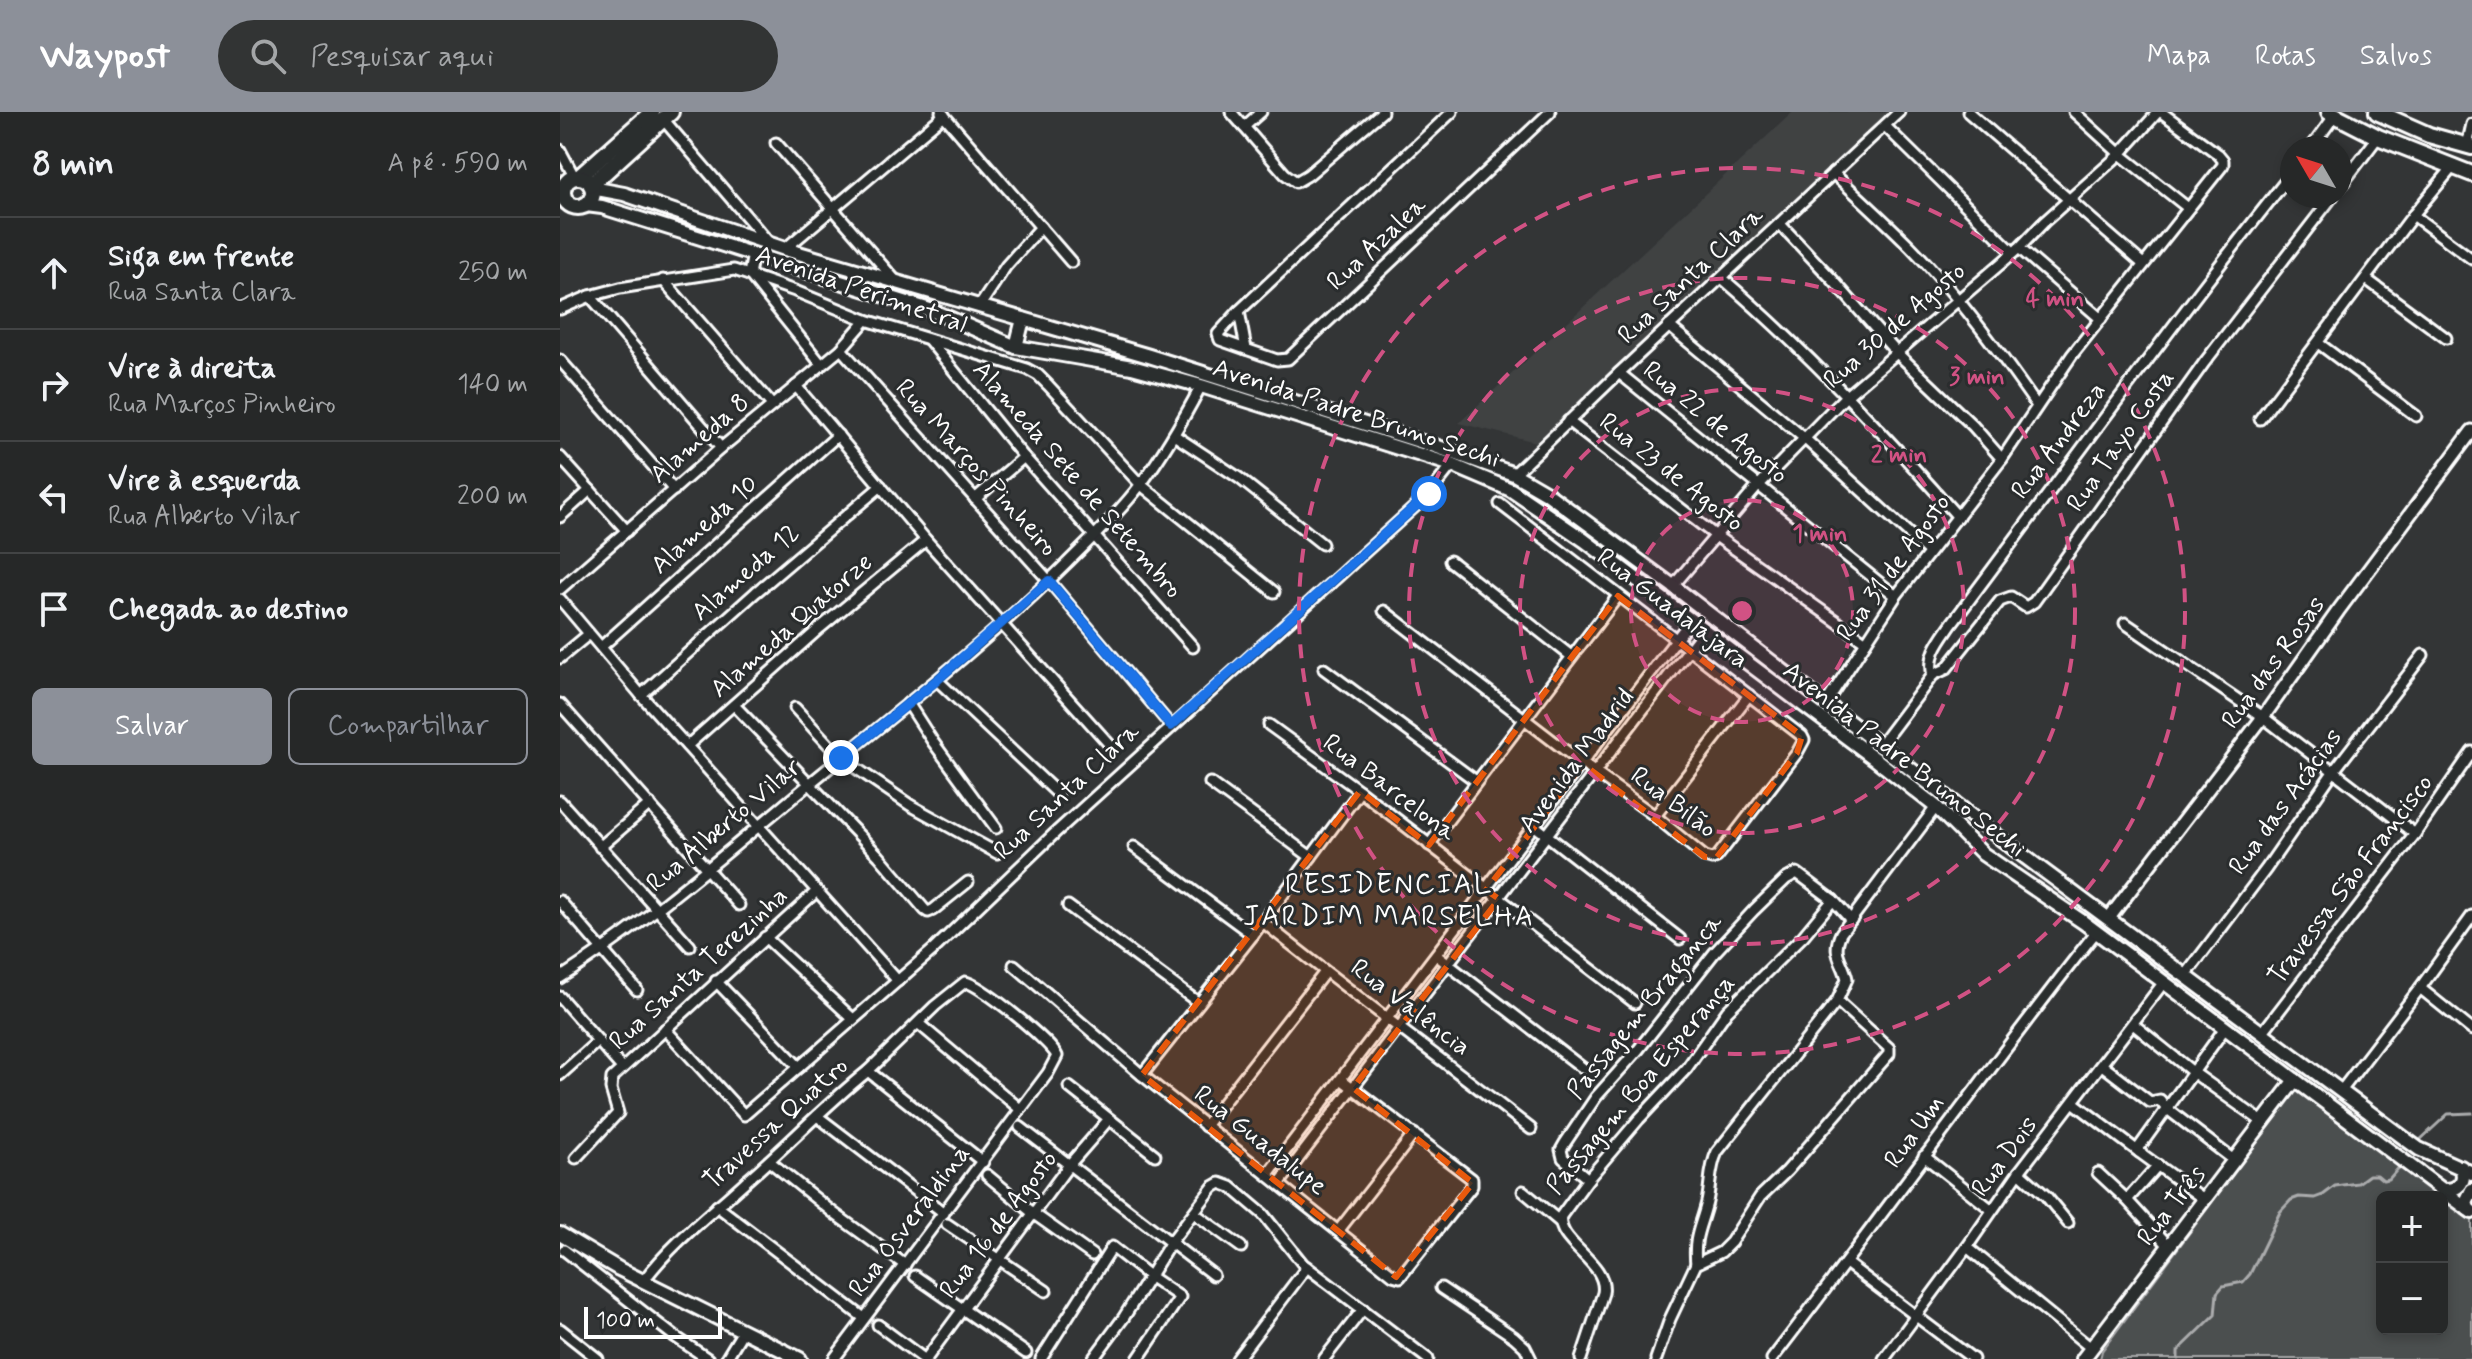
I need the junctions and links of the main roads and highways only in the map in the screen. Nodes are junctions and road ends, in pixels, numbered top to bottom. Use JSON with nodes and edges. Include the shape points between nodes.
{"nodes":[{"id":1,"x":2377,"y":112,"type":"edge"},
{"id":2,"x":662,"y":114,"type":"edge"},
{"id":3,"x":2332,"y":114,"type":"edge"},
{"id":4,"x":2470,"y":146,"type":"edge"},
{"id":5,"x":2472,"y":174,"type":"edge"},
{"id":6,"x":584,"y":182,"type":"junction"},
{"id":7,"x":563,"y":201,"type":"edge"},
{"id":8,"x":586,"y":205,"type":"junction"},
{"id":9,"x":1023,"y":319,"type":"junction"},
{"id":10,"x":1016,"y":347,"type":"junction"},
{"id":11,"x":1994,"y":831,"type":"junction"},
{"id":12,"x":1976,"y":848,"type":"junction"},
{"id":13,"x":2013,"y":848,"type":"junction"},
{"id":14,"x":1995,"y":863,"type":"junction"},
{"id":15,"x":2295,"y":1080,"type":"junction"},
{"id":16,"x":2467,"y":1170,"type":"edge"},
{"id":17,"x":2442,"y":1190,"type":"junction"},
{"id":18,"x":2472,"y":1190,"type":"edge"},
{"id":19,"x":2470,"y":1211,"type":"edge"},
{"id":20,"x":560,"y":1234,"type":"edge"},
{"id":21,"x":565,"y":1249,"type":"edge"},
{"id":22,"x":2087,"y":1354,"type":"edge"},
{"id":23,"x":800,"y":1359,"type":"edge"}],
"edges":[{"from":1,"to":4,"type":"main road"},
{"from":2,"to":6,"type":"main road"},
{"from":3,"to":5,"type":"main road"},
{"from":6,"to":7,"type":"main road","via":[[567,182]]},
{"from":6,"to":8,"type":"main road","via":[[592,196]]},
{"from":6,"to":9,"type":"main road","name":"Avenida Padre Bruno Sechi","via":[[785,249]]},
{"from":7,"to":8,"type":"main road"},
{"from":8,"to":10,"type":"main road","name":"Avenida Padre Bruno Sechi","via":[[933,311]]},
{"from":9,"to":10,"type":"main road"},
{"from":9,"to":11,"type":"main road","name":"Avenida Padre Bruno Sechi","via":[[1514,474],[1673,586]]},
{"from":10,"to":12,"type":"main road","name":"Avenida Padre Bruno Sechi","via":[[1132,367],[1201,386],[1452,465],[1515,492],[1936,807]]},
{"from":11,"to":12,"type":"main road","via":[[1986,846]]},
{"from":11,"to":13,"type":"main road","name":"Avenida Padre Bruno Sechi"},
{"from":12,"to":14,"type":"main road","name":"Avenida Padre Bruno Sechi"},
{"from":13,"to":14,"type":"main road","via":[[1999,850]]},
{"from":13,"to":16,"type":"main road","name":"Avenida Padre Bruno Sechi","via":[[2419,1149]]},
{"from":14,"to":15,"type":"main road","name":"Avenida Padre Bruno Sechi"},
{"from":15,"to":17,"type":"main road","name":"Avenida Padre Bruno Sechi"},
{"from":15,"to":22,"type":"main road","name":"Rua Três"},
{"from":16,"to":17,"type":"main road","via":[[2459,1187]]},
{"from":17,"to":19,"type":"main road","name":"Avenida Padre Bruno Sechi"},
{"from":18,"to":19,"type":"main road","via":[[2466,1202]]},
{"from":20,"to":21,"type":"main road"},
{"from":21,"to":23,"type":"main road","via":[[644,1280]]}]}
